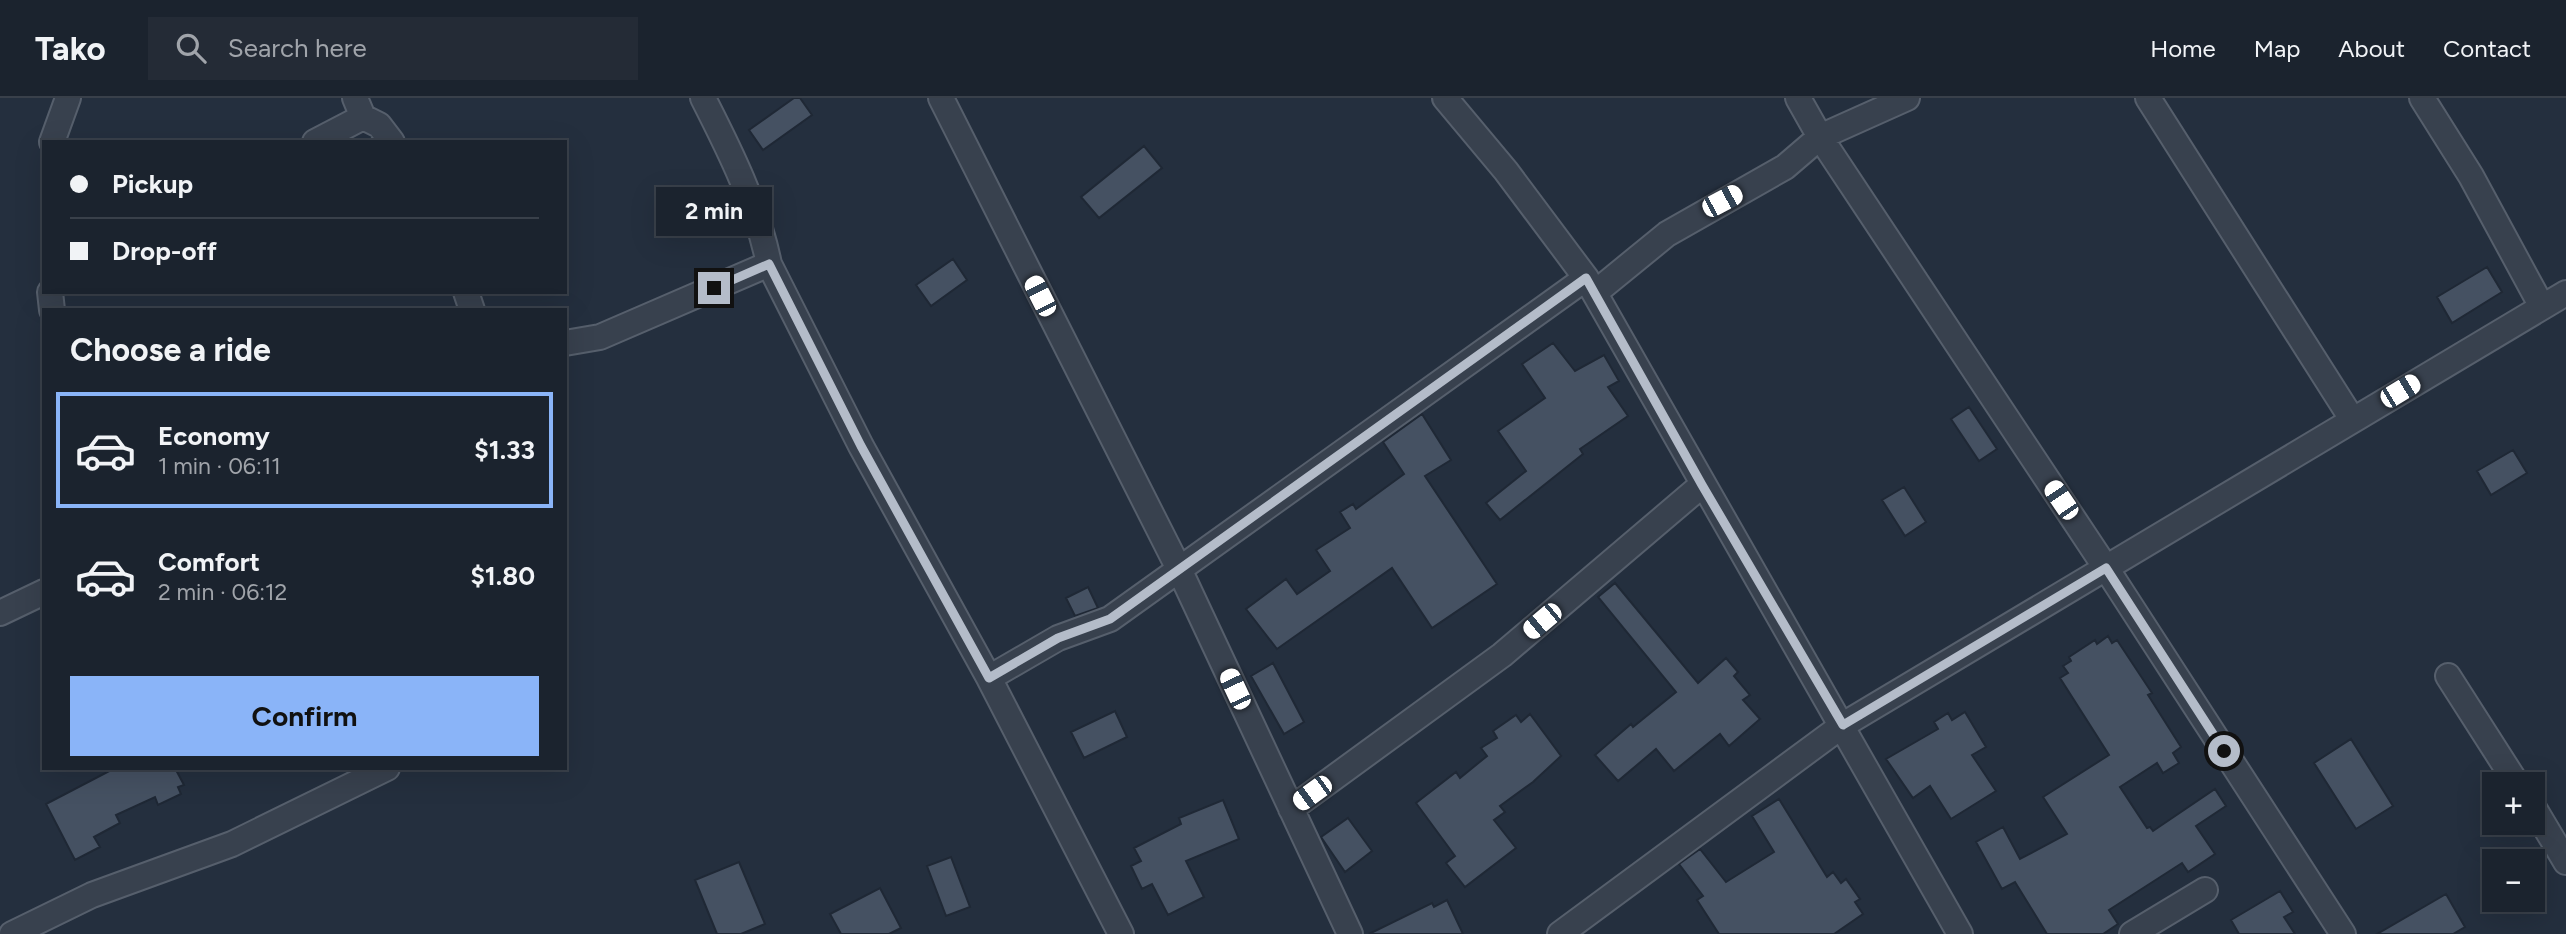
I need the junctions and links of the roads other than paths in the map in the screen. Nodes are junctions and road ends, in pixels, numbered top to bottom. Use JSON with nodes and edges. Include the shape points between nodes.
{"nodes":[{"id":1,"x":68,"y":98,"type":"edge"},
{"id":2,"x":703,"y":98,"type":"edge"},
{"id":3,"x":941,"y":98,"type":"edge"},
{"id":4,"x":1445,"y":98,"type":"edge"},
{"id":5,"x":1798,"y":98,"type":"edge"},
{"id":6,"x":1907,"y":98,"type":"edge"},
{"id":7,"x":2148,"y":98,"type":"edge"},
{"id":8,"x":2422,"y":98,"type":"edge"},
{"id":9,"x":359,"y":108,"type":"edge"},
{"id":10,"x":1820,"y":137,"type":"junction"},
{"id":11,"x":53,"y":140,"type":"edge"},
{"id":12,"x":318,"y":140,"type":"edge"},
{"id":13,"x":390,"y":140,"type":"edge"},
{"id":14,"x":769,"y":264,"type":"junction"},
{"id":15,"x":1591,"y":285,"type":"junction"},
{"id":16,"x":2566,"y":293,"type":"edge"},
{"id":17,"x":2542,"y":305,"type":"junction"},
{"id":18,"x":567,"y":343,"type":"edge"},
{"id":19,"x":2352,"y":419,"type":"junction"},
{"id":20,"x":1702,"y":485,"type":"junction"},
{"id":21,"x":2106,"y":568,"type":"junction"},
{"id":22,"x":1179,"y":569,"type":"junction"},
{"id":23,"x":42,"y":593,"type":"edge"},
{"id":24,"x":0,"y":613,"type":"edge"},
{"id":25,"x":2448,"y":676,"type":"dead end"},
{"id":26,"x":989,"y":678,"type":"junction"},
{"id":27,"x":1843,"y":725,"type":"junction"},
{"id":28,"x":383,"y":770,"type":"edge"},
{"id":29,"x":2510,"y":772,"type":"edge"},
{"id":30,"x":1291,"y":808,"type":"junction"},
{"id":31,"x":2545,"y":827,"type":"edge"},
{"id":32,"x":2566,"y":862,"type":"edge"},
{"id":33,"x":2205,"y":890,"type":"dead end"},
{"id":34,"x":12,"y":934,"type":"edge"},
{"id":35,"x":1121,"y":934,"type":"edge"},
{"id":36,"x":1350,"y":934,"type":"edge"},
{"id":37,"x":1560,"y":934,"type":"edge"},
{"id":38,"x":1961,"y":934,"type":"edge"},
{"id":39,"x":2132,"y":934,"type":"edge"},
{"id":40,"x":2343,"y":934,"type":"edge"}],
"edges":[{"from":1,"to":11,"type":"street"},
{"from":2,"to":14,"type":"street","via":[[749,197]]},
{"from":3,"to":22,"type":"street"},
{"from":4,"to":15,"type":"street"},
{"from":5,"to":10,"type":"street"},
{"from":6,"to":10,"type":"street"},
{"from":7,"to":19,"type":"street"},
{"from":8,"to":17,"type":"street"},
{"from":9,"to":12,"type":"street"},
{"from":9,"to":13,"type":"street"},
{"from":10,"to":15,"type":"street","via":[[1785,167],[1667,234]]},
{"from":10,"to":21,"type":"street"},
{"from":14,"to":18,"type":"street","via":[[600,337]]},
{"from":14,"to":26,"type":"street","via":[[861,446]]},
{"from":15,"to":20,"type":"street"},
{"from":15,"to":22,"type":"street"},
{"from":16,"to":17,"type":"street"},
{"from":17,"to":19,"type":"street"},
{"from":19,"to":21,"type":"street"},
{"from":20,"to":27,"type":"street"},
{"from":20,"to":30,"type":"street","via":[[1502,655]]},
{"from":21,"to":27,"type":"street"},
{"from":21,"to":40,"type":"street"},
{"from":22,"to":26,"type":"street","via":[[1110,619],[1058,638]]},
{"from":22,"to":30,"type":"street"},
{"from":23,"to":24,"type":"street"},
{"from":25,"to":29,"type":"street"},
{"from":26,"to":35,"type":"street"},
{"from":27,"to":37,"type":"street"},
{"from":27,"to":38,"type":"street"},
{"from":28,"to":34,"type":"street","via":[[232,844],[92,895]]},
{"from":30,"to":36,"type":"street"},
{"from":31,"to":32,"type":"street"},
{"from":33,"to":39,"type":"street"}]}
